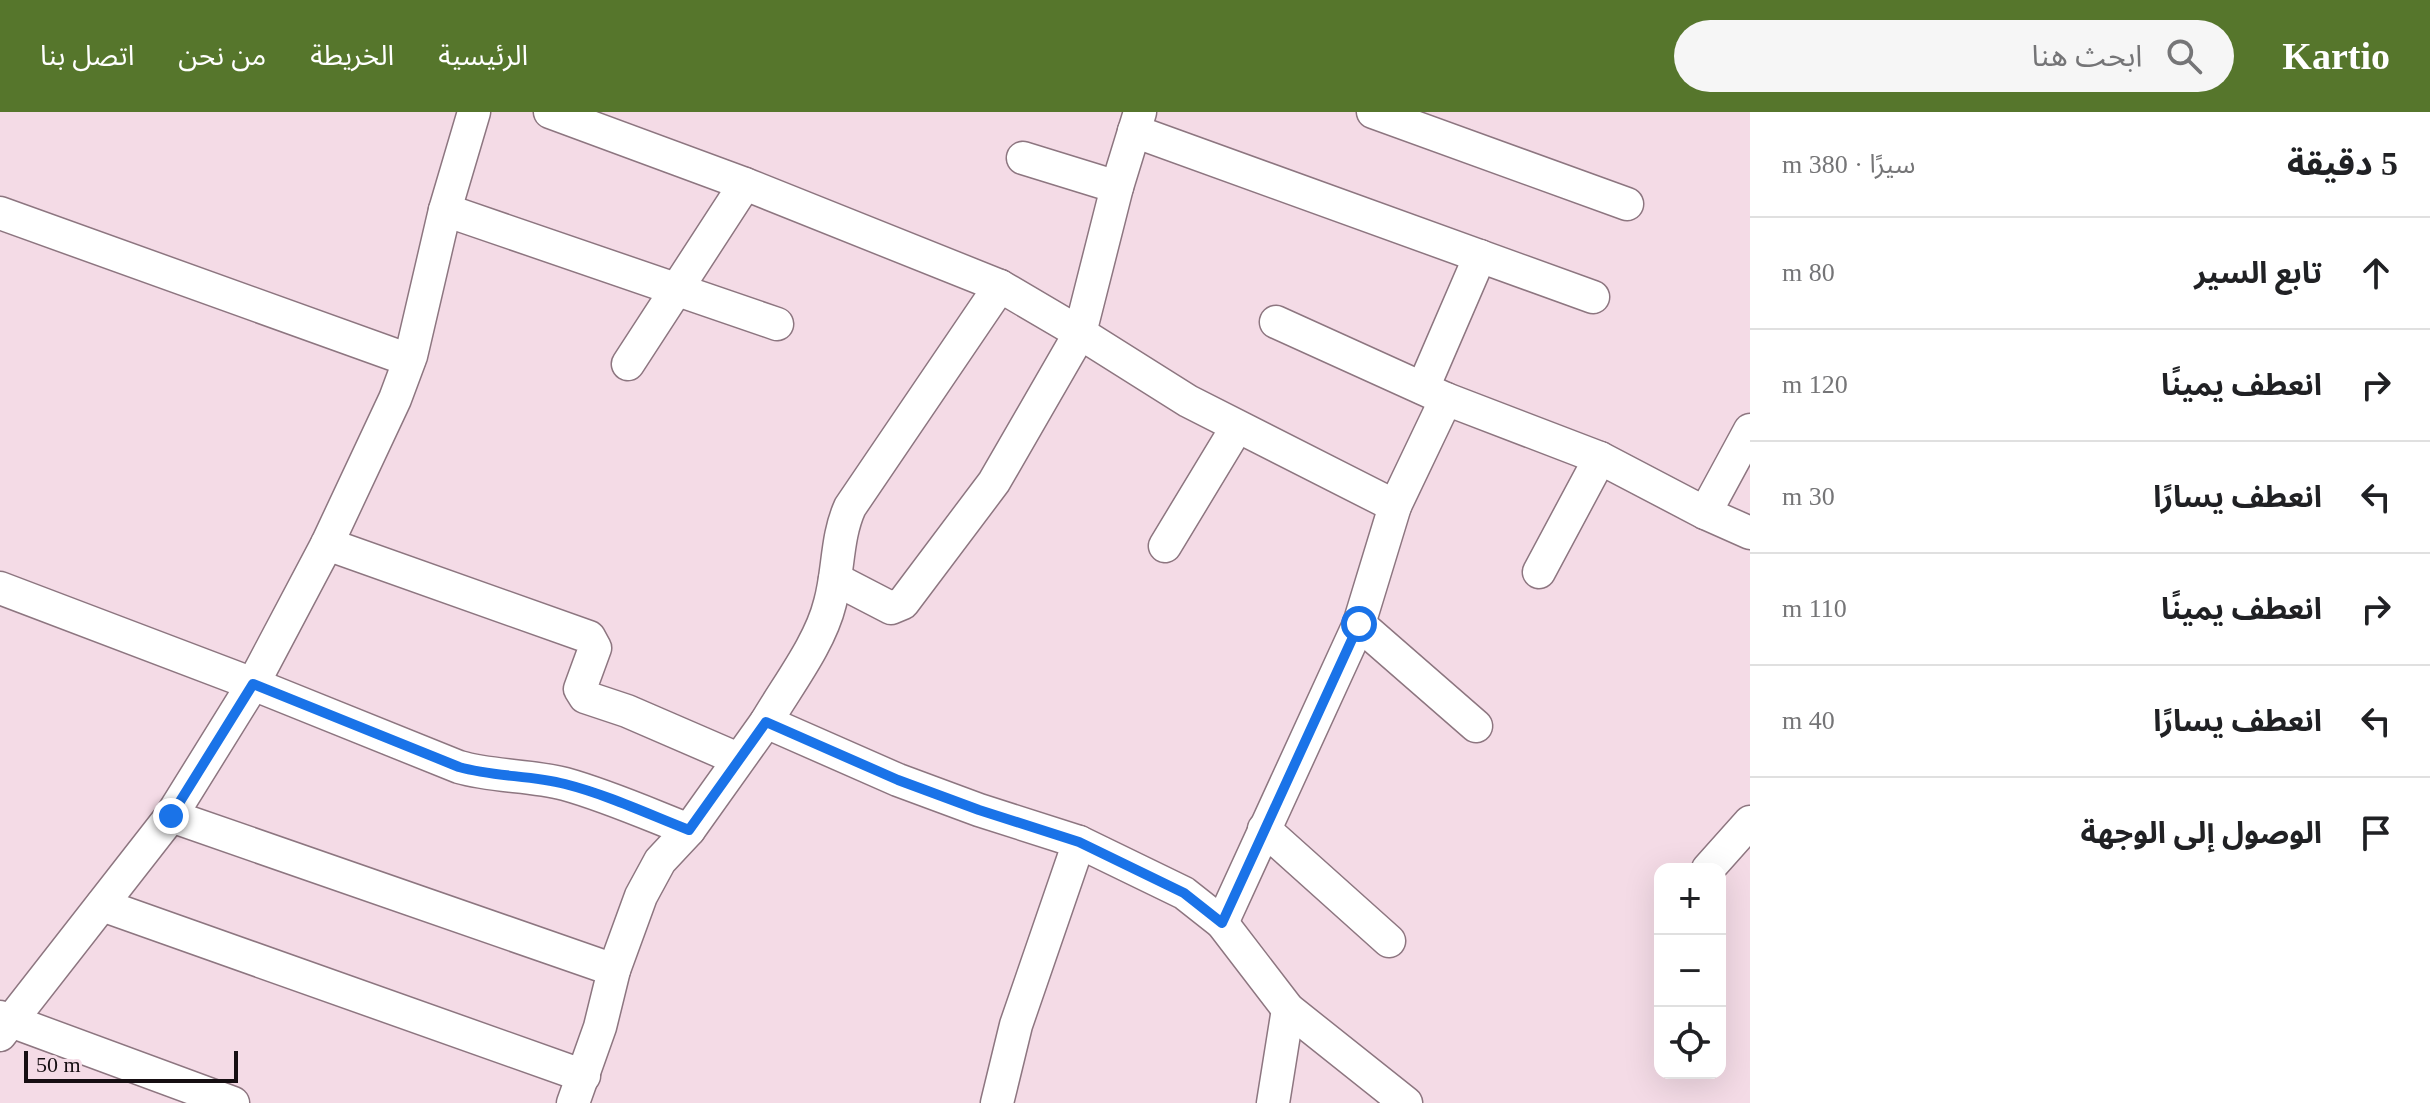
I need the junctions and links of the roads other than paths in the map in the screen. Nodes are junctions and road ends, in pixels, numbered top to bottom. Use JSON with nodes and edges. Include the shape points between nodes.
{"nodes":[{"id":1,"x":474,"y":112,"type":"edge"},
{"id":2,"x":550,"y":112,"type":"edge"},
{"id":3,"x":1373,"y":112,"type":"edge"},
{"id":4,"x":1137,"y":122,"type":"edge"},
{"id":5,"x":1023,"y":158,"type":"dead end"},
{"id":6,"x":745,"y":184,"type":"junction"},
{"id":7,"x":1117,"y":187,"type":"junction"},
{"id":8,"x":1627,"y":204,"type":"dead end"},
{"id":9,"x":445,"y":210,"type":"junction"},
{"id":10,"x":0,"y":213,"type":"edge"},
{"id":11,"x":1480,"y":256,"type":"junction"},
{"id":12,"x":1000,"y":286,"type":"junction"},
{"id":13,"x":679,"y":289,"type":"junction"},
{"id":14,"x":1593,"y":297,"type":"dead end"},
{"id":15,"x":1276,"y":322,"type":"dead end"},
{"id":16,"x":777,"y":324,"type":"dead end"},
{"id":17,"x":1080,"y":333,"type":"junction"},
{"id":18,"x":409,"y":360,"type":"junction"},
{"id":19,"x":628,"y":364,"type":"dead end"},
{"id":20,"x":1435,"y":394,"type":"junction"},
{"id":21,"x":1237,"y":427,"type":"junction"},
{"id":22,"x":1750,"y":430,"type":"edge"},
{"id":23,"x":1600,"y":458,"type":"junction"},
{"id":24,"x":1395,"y":506,"type":"junction"},
{"id":25,"x":1705,"y":513,"type":"junction"},
{"id":26,"x":1750,"y":533,"type":"edge"},
{"id":27,"x":327,"y":544,"type":"junction"},
{"id":28,"x":1165,"y":546,"type":"dead end"},
{"id":29,"x":1539,"y":572,"type":"dead end"},
{"id":30,"x":835,"y":579,"type":"junction"},
{"id":31,"x":0,"y":588,"type":"edge"},
{"id":32,"x":1359,"y":624,"type":"junction"},
{"id":33,"x":253,"y":684,"type":"junction"},
{"id":34,"x":766,"y":722,"type":"junction"},
{"id":35,"x":1476,"y":726,"type":"dead end"},
{"id":36,"x":738,"y":759,"type":"junction"},
{"id":37,"x":171,"y":816,"type":"junction"},
{"id":38,"x":1750,"y":822,"type":"edge"},
{"id":39,"x":1264,"y":829,"type":"junction"},
{"id":40,"x":689,"y":830,"type":"junction"},
{"id":41,"x":1079,"y":842,"type":"junction"},
{"id":42,"x":1713,"y":863,"type":"edge"},
{"id":43,"x":102,"y":905,"type":"junction"},
{"id":44,"x":1222,"y":923,"type":"junction"},
{"id":45,"x":1389,"y":941,"type":"dead end"},
{"id":46,"x":614,"y":970,"type":"junction"},
{"id":47,"x":1288,"y":1009,"type":"junction"},
{"id":48,"x":4,"y":1024,"type":"edge"},
{"id":49,"x":579,"y":1090,"type":"edge"},
{"id":50,"x":233,"y":1103,"type":"edge"},
{"id":51,"x":997,"y":1103,"type":"edge"},
{"id":52,"x":1273,"y":1103,"type":"edge"},
{"id":53,"x":1406,"y":1103,"type":"edge"}],
"edges":[{"from":1,"to":9,"type":"street"},
{"from":2,"to":6,"type":"street"},
{"from":3,"to":8,"type":"street"},
{"from":4,"to":7,"type":"street"},
{"from":4,"to":11,"type":"street"},
{"from":5,"to":7,"type":"street"},
{"from":6,"to":12,"type":"street"},
{"from":6,"to":13,"type":"street"},
{"from":7,"to":17,"type":"street"},
{"from":9,"to":13,"type":"street"},
{"from":9,"to":18,"type":"street"},
{"from":10,"to":18,"type":"street"},
{"from":11,"to":14,"type":"street"},
{"from":11,"to":20,"type":"street"},
{"from":12,"to":17,"type":"street"},
{"from":12,"to":30,"type":"street","via":[[850,507],[840,534]]},
{"from":13,"to":16,"type":"street"},
{"from":13,"to":19,"type":"street"},
{"from":15,"to":20,"type":"street"},
{"from":17,"to":21,"type":"street"},
{"from":17,"to":30,"type":"street","via":[[994,482],[903,603],[891,608]]},
{"from":18,"to":27,"type":"street"},
{"from":20,"to":23,"type":"street"},
{"from":20,"to":24,"type":"street"},
{"from":21,"to":24,"type":"street"},
{"from":21,"to":28,"type":"street"},
{"from":22,"to":25,"type":"street"},
{"from":23,"to":25,"type":"street"},
{"from":23,"to":29,"type":"street"},
{"from":24,"to":32,"type":"street"},
{"from":25,"to":26,"type":"street"},
{"from":27,"to":33,"type":"street"},
{"from":27,"to":36,"type":"street","via":[[589,637],[595,648],[580,689],[585,697]]},
{"from":30,"to":34,"type":"street","via":[[821,629]]},
{"from":31,"to":33,"type":"street"},
{"from":32,"to":35,"type":"street"},
{"from":32,"to":39,"type":"street"},
{"from":33,"to":37,"type":"street"},
{"from":33,"to":40,"type":"street","via":[[459,767],[562,784]]},
{"from":34,"to":36,"type":"street"},
{"from":34,"to":41,"type":"street","via":[[898,780]]},
{"from":36,"to":40,"type":"street"},
{"from":37,"to":43,"type":"street"},
{"from":37,"to":46,"type":"street"},
{"from":38,"to":42,"type":"street"},
{"from":39,"to":44,"type":"street"},
{"from":39,"to":45,"type":"street"},
{"from":40,"to":46,"type":"street","via":[[652,872]]},
{"from":41,"to":44,"type":"street","via":[[1184,893]]},
{"from":41,"to":51,"type":"street","via":[[1016,1025]]},
{"from":43,"to":48,"type":"street"},
{"from":43,"to":49,"type":"street"},
{"from":44,"to":47,"type":"street"},
{"from":46,"to":49,"type":"street"},
{"from":47,"to":52,"type":"street"},
{"from":47,"to":53,"type":"street"},
{"from":48,"to":50,"type":"street"}]}
